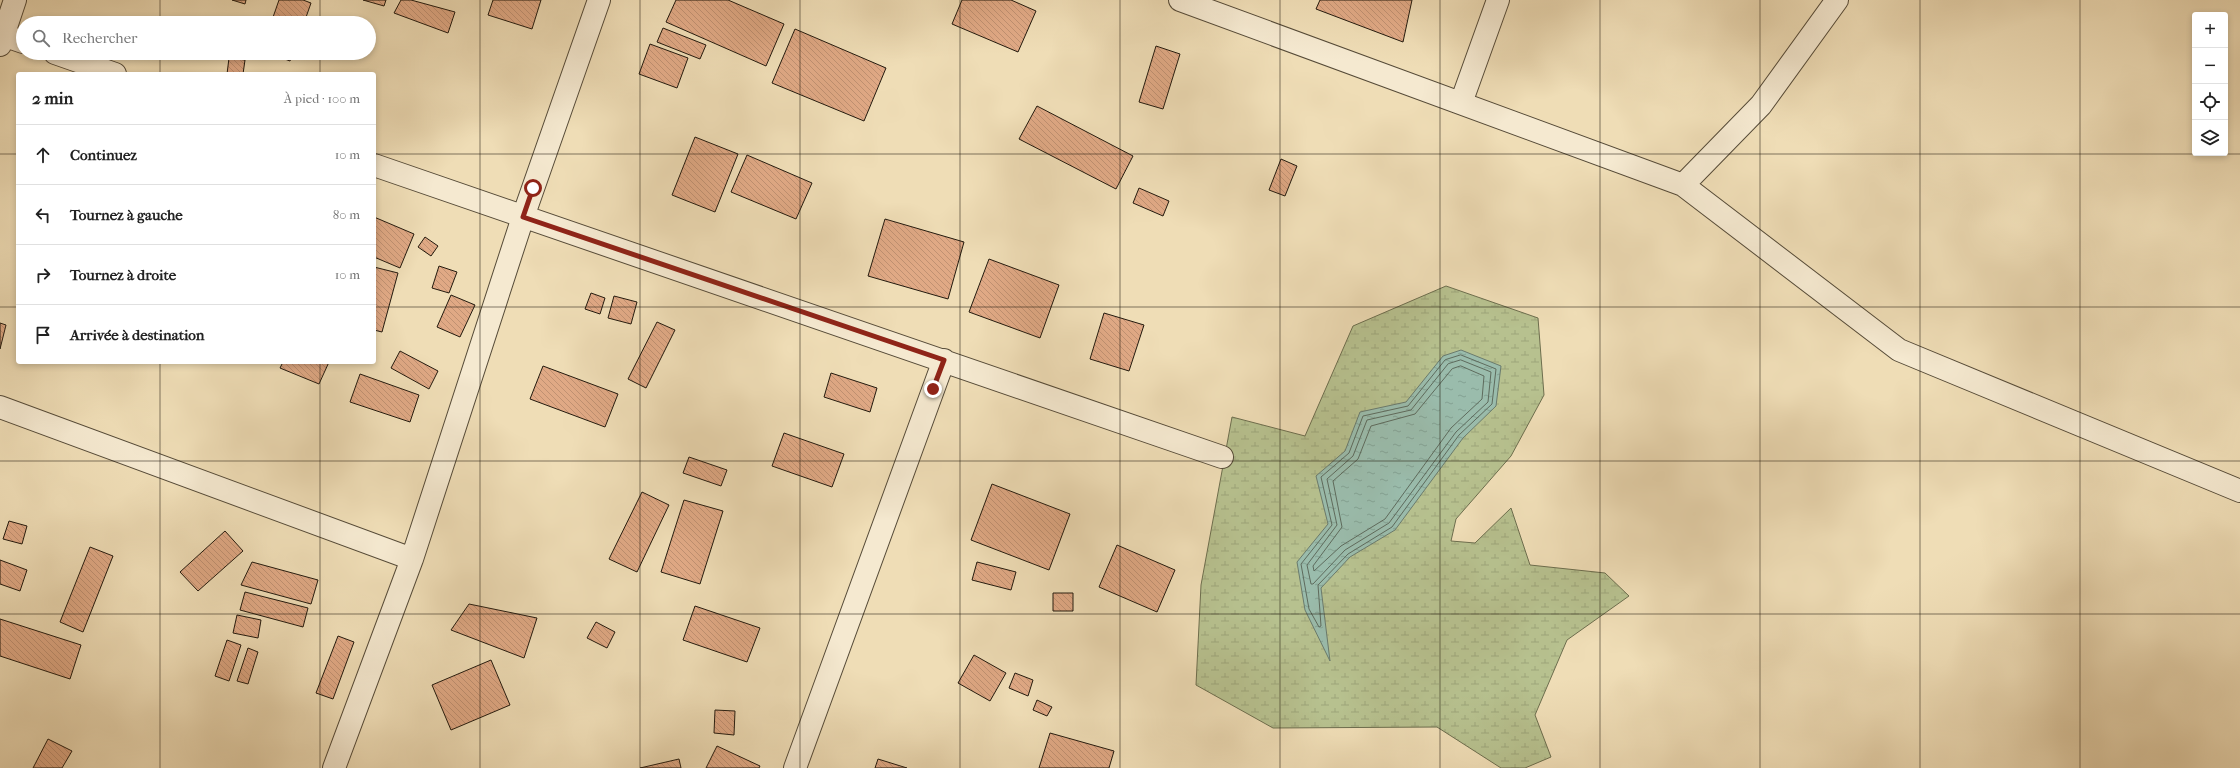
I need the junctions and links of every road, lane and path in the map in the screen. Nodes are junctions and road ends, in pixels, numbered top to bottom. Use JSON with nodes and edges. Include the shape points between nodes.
{"nodes":[{"id":1,"x":15,"y":0,"type":"edge"},
{"id":2,"x":599,"y":0,"type":"edge"},
{"id":3,"x":1180,"y":0,"type":"edge"},
{"id":4,"x":1498,"y":0,"type":"edge"},
{"id":5,"x":1837,"y":0,"type":"edge"},
{"id":6,"x":1,"y":38,"type":"edge"},
{"id":7,"x":16,"y":41,"type":"edge"},
{"id":8,"x":75,"y":60,"type":"edge"},
{"id":9,"x":109,"y":72,"type":"edge"},
{"id":10,"x":1461,"y":103,"type":"junction"},
{"id":11,"x":376,"y":166,"type":"edge"},
{"id":12,"x":1683,"y":185,"type":"junction"},
{"id":13,"x":523,"y":217,"type":"junction"},
{"id":14,"x":944,"y":360,"type":"junction"},
{"id":15,"x":0,"y":407,"type":"edge"},
{"id":16,"x":1222,"y":457,"type":"dead end"},
{"id":17,"x":2240,"y":491,"type":"edge"},
{"id":18,"x":412,"y":559,"type":"junction"},
{"id":19,"x":334,"y":768,"type":"edge"},
{"id":20,"x":795,"y":768,"type":"edge"}],
"edges":[{"from":1,"to":6,"type":"street"},
{"from":2,"to":13,"type":"street"},
{"from":3,"to":10,"type":"street"},
{"from":4,"to":10,"type":"street"},
{"from":5,"to":12,"type":"street","via":[[1761,105]]},
{"from":6,"to":7,"type":"street"},
{"from":8,"to":9,"type":"street"},
{"from":10,"to":12,"type":"street"},
{"from":11,"to":13,"type":"street"},
{"from":12,"to":17,"type":"street","via":[[1899,350]]},
{"from":13,"to":14,"type":"street"},
{"from":13,"to":18,"type":"street"},
{"from":14,"to":16,"type":"street"},
{"from":14,"to":20,"type":"street"},
{"from":15,"to":18,"type":"street"},
{"from":18,"to":19,"type":"street"}]}
